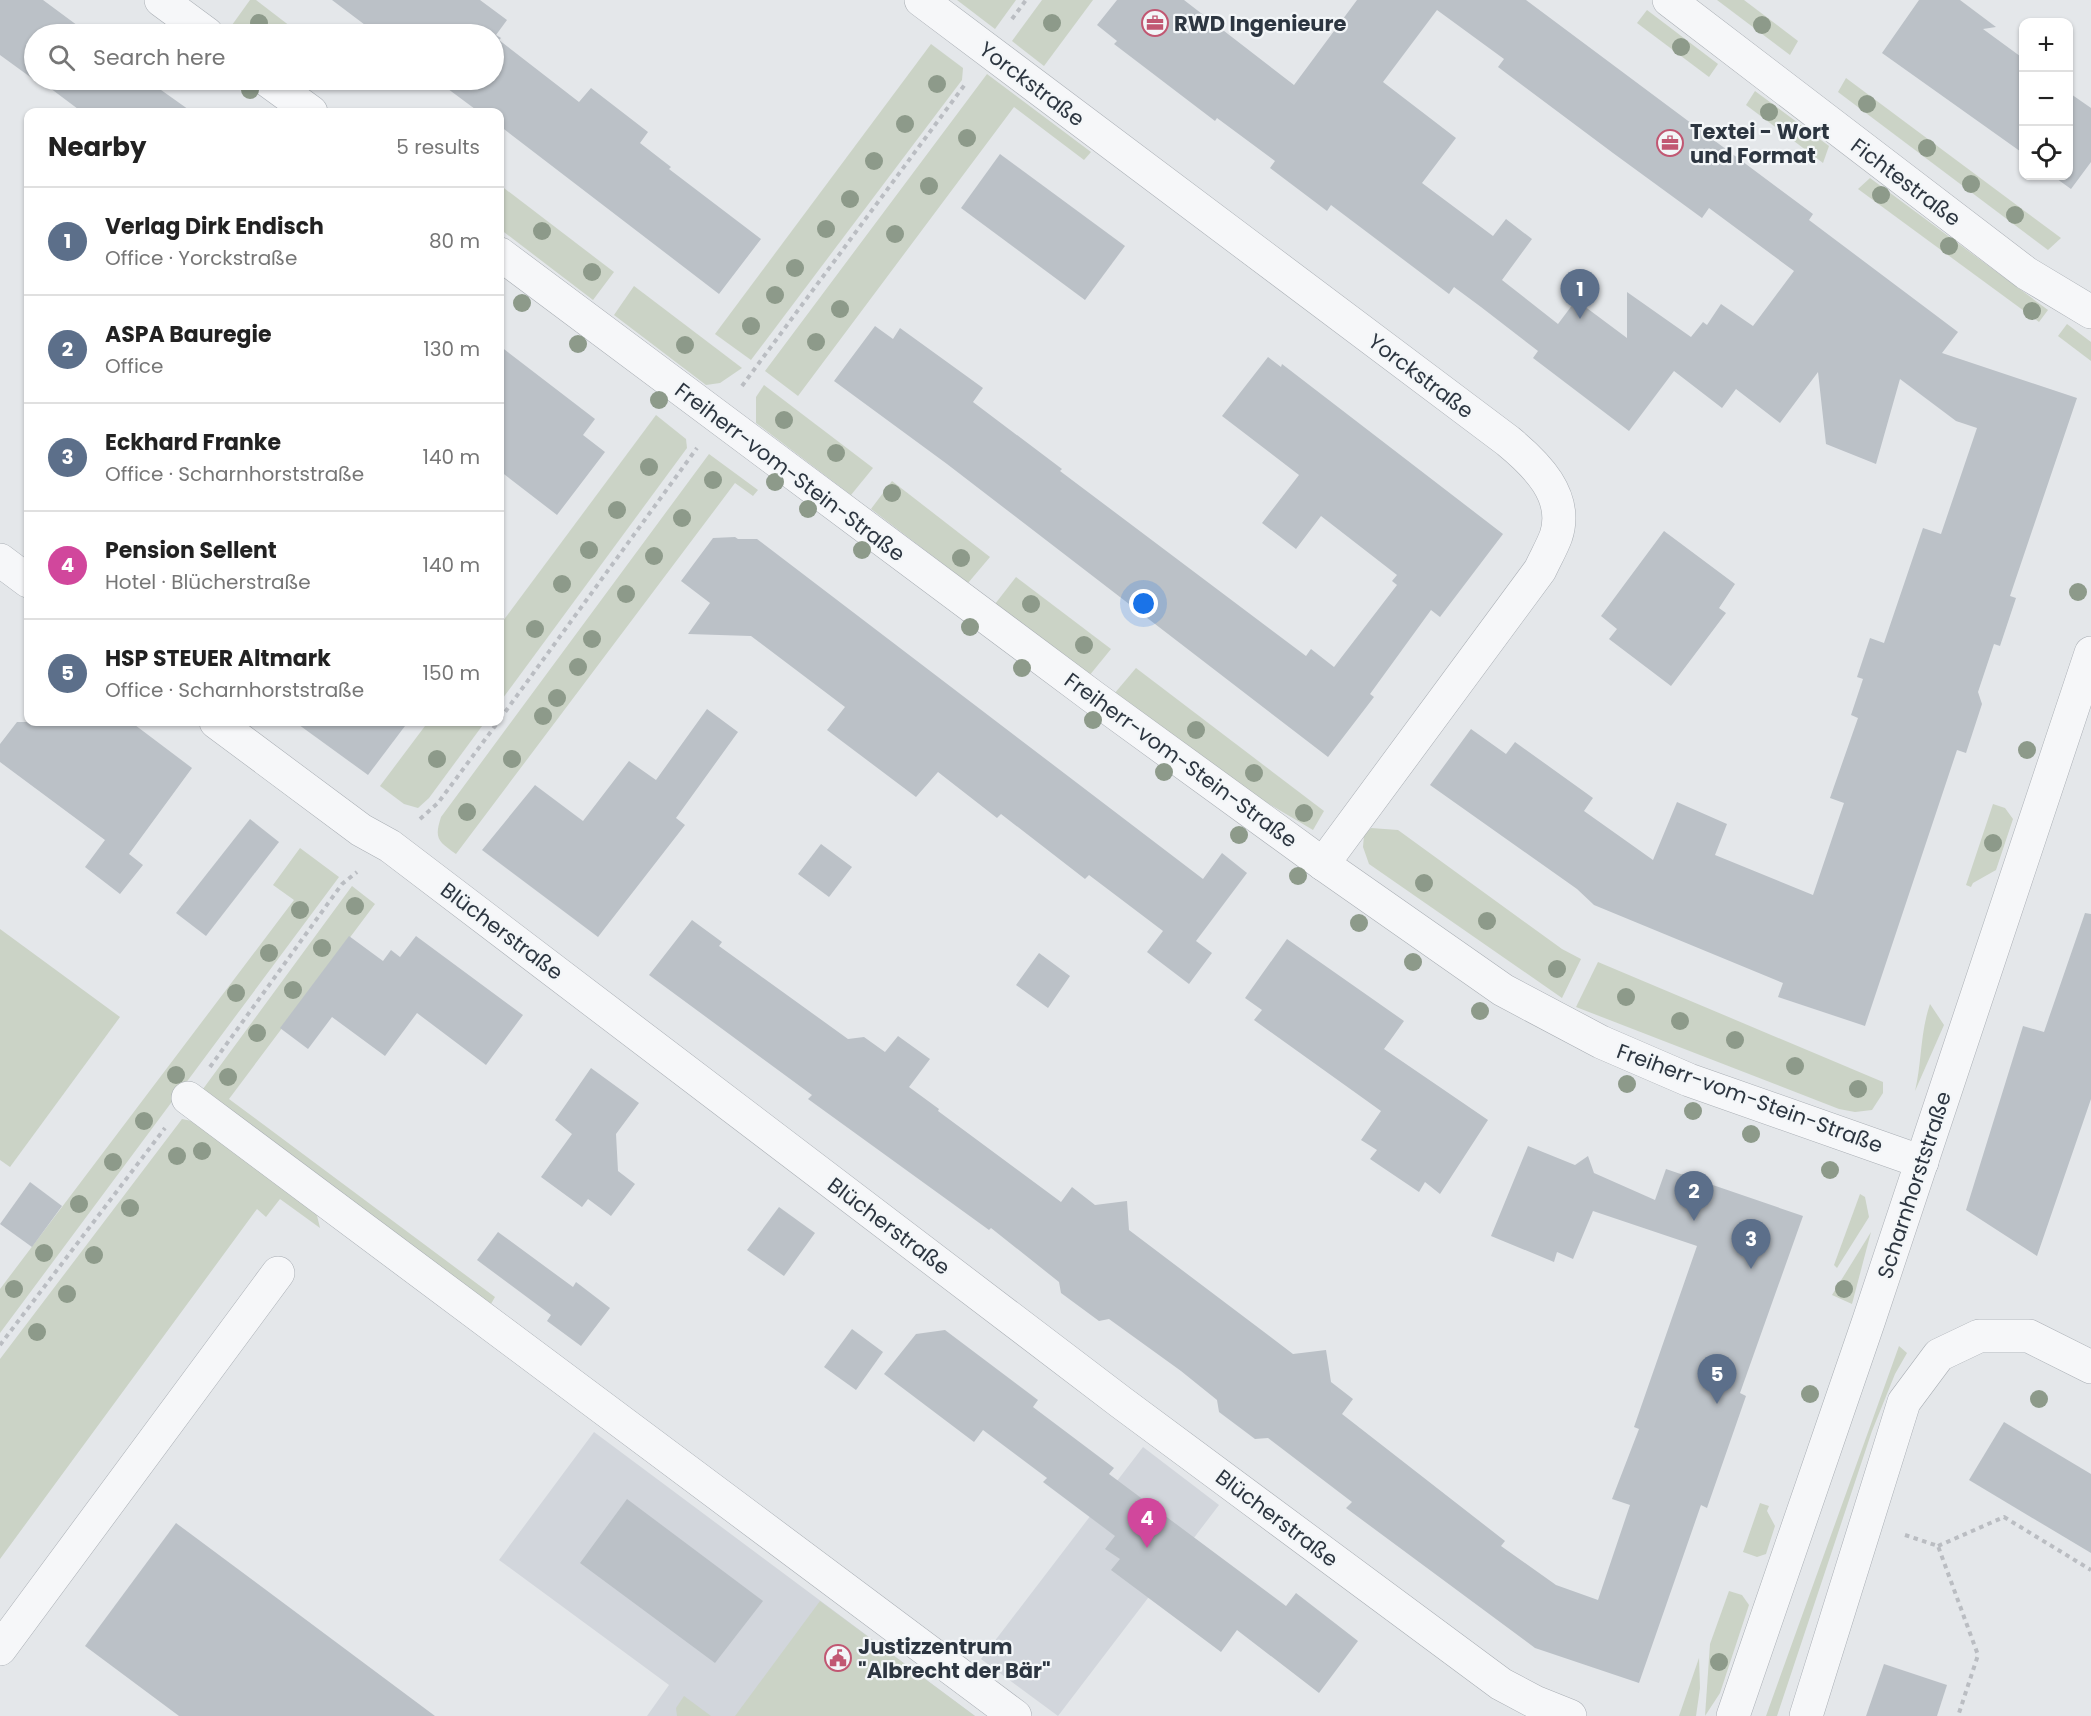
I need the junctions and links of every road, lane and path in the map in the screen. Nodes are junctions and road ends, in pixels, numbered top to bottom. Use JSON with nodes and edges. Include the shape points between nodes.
{"nodes":[{"id":1,"x":161,"y":0,"type":"edge"},
{"id":2,"x":921,"y":0,"type":"edge"},
{"id":3,"x":1026,"y":0,"type":"edge"},
{"id":4,"x":1669,"y":0,"type":"edge"},
{"id":5,"x":193,"y":24,"type":"edge"},
{"id":6,"x":989,"y":52,"type":"junction"},
{"id":7,"x":281,"y":90,"type":"edge"},
{"id":8,"x":306,"y":108,"type":"edge"},
{"id":9,"x":504,"y":257,"type":"edge"},
{"id":10,"x":2091,"y":312,"type":"edge"},
{"id":11,"x":718,"y":419,"type":"junction"},
{"id":12,"x":0,"y":560,"type":"edge"},
{"id":13,"x":24,"y":578,"type":"edge"},
{"id":14,"x":2091,"y":653,"type":"edge"},
{"id":15,"x":504,"y":713,"type":"edge"},
{"id":16,"x":221,"y":726,"type":"edge"},
{"id":17,"x":495,"y":726,"type":"edge"},
{"id":18,"x":390,"y":846,"type":"junction"},
{"id":19,"x":1323,"y":864,"type":"junction"},
{"id":20,"x":188,"y":1098,"type":"dead end"},
{"id":21,"x":1922,"y":1162,"type":"junction"},
{"id":22,"x":278,"y":1273,"type":"dead end"},
{"id":23,"x":2091,"y":1367,"type":"edge"},
{"id":24,"x":1866,"y":1521,"type":"junction"},
{"id":25,"x":1938,"y":1546,"type":"junction"},
{"id":26,"x":2091,"y":1570,"type":"edge"},
{"id":27,"x":0,"y":1649,"type":"edge"},
{"id":28,"x":1014,"y":1716,"type":"edge"},
{"id":29,"x":1570,"y":1716,"type":"edge"},
{"id":30,"x":1733,"y":1716,"type":"edge"},
{"id":31,"x":1806,"y":1716,"type":"edge"},
{"id":32,"x":1958,"y":1716,"type":"edge"}],
"edges":[{"from":1,"to":5,"type":"street"},
{"from":2,"to":6,"type":"street","name":"Yorckstraße"},
{"from":3,"to":6,"type":"path"},
{"from":4,"to":10,"type":"street","name":"Fichtestraße","via":[[2026,273]]},
{"from":6,"to":11,"type":"path"},
{"from":6,"to":19,"type":"street","name":"Yorckstraße","via":[[1508,441],[1531,460],[1549,483],[1558,505],[1556,534],[1539,570]]},
{"from":7,"to":8,"type":"street"},
{"from":9,"to":11,"type":"street","name":"Freiherr-vom-Stein-Straße"},
{"from":11,"to":15,"type":"path"},
{"from":11,"to":19,"type":"street","name":"Freiherr-vom-Stein-Straße"},
{"from":12,"to":13,"type":"street"},
{"from":14,"to":21,"type":"street","name":"Scharnhorststraße"},
{"from":16,"to":18,"type":"street","name":"Blücherstraße","via":[[361,830]]},
{"from":17,"to":18,"type":"path","via":[[438,803]]},
{"from":18,"to":29,"type":"street","name":"Blücherstraße","via":[[1122,1403],[1492,1678]]},
{"from":19,"to":21,"type":"street","name":"Freiherr-vom-Stein-Straße","via":[[1503,990],[1600,1042],[1689,1080]]},
{"from":20,"to":28,"type":"street"},
{"from":21,"to":30,"type":"street","name":"Scharnhorststraße"},
{"from":22,"to":27,"type":"street"},
{"from":23,"to":24,"type":"street","via":[[2029,1335],[1979,1336],[1939,1355],[1904,1402]]},
{"from":24,"to":25,"type":"path"},
{"from":24,"to":31,"type":"street"},
{"from":25,"to":26,"type":"path","via":[[2004,1517]]},
{"from":25,"to":32,"type":"path","via":[[1978,1654]]}]}
